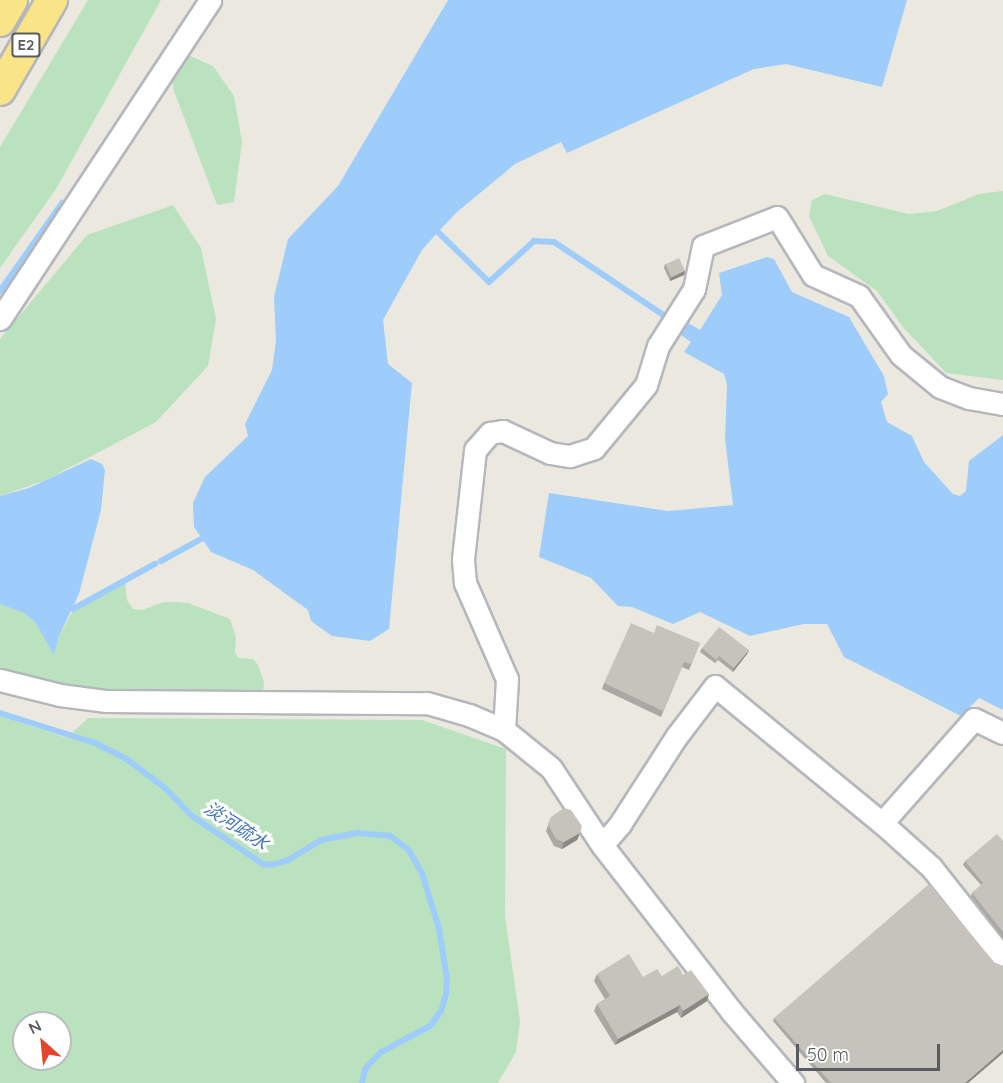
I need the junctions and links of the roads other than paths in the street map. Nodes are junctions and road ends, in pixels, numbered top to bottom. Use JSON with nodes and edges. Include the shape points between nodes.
{"nodes":[{"id":1,"x":12,"y":0,"type":"edge"},
{"id":2,"x":52,"y":0,"type":"edge"},
{"id":3,"x":210,"y":0,"type":"edge"},
{"id":4,"x":0,"y":21,"type":"edge"},
{"id":5,"x":0,"y":90,"type":"edge"},
{"id":6,"x":0,"y":319,"type":"edge"},
{"id":7,"x":1003,"y":404,"type":"edge"},
{"id":8,"x":0,"y":680,"type":"edge"},
{"id":9,"x":504,"y":730,"type":"junction"},
{"id":10,"x":1003,"y":733,"type":"edge"},
{"id":11,"x":882,"y":823,"type":"junction"},
{"id":12,"x":602,"y":845,"type":"junction"},
{"id":13,"x":1003,"y":958,"type":"edge"},
{"id":14,"x":793,"y":1083,"type":"edge"}],
"edges":[{"from":1,"to":4,"type":"highway","number":"E2"},
{"from":2,"to":5,"type":"highway","number":"E2"},
{"from":3,"to":6,"type":"street"},
{"from":7,"to":9,"type":"street","via":[[969,398],[940,387],[901,355],[859,296],[813,275],[777,217],[703,246],[694,289],[658,346],[646,385],[594,448],[570,456],[550,453],[503,431],[490,433],[475,450],[463,559],[465,583],[507,679]]},
{"from":8,"to":9,"type":"street","via":[[105,701],[428,703]]},
{"from":9,"to":12,"type":"street","via":[[551,768]]},
{"from":10,"to":11,"type":"street","via":[[974,719]]},
{"from":11,"to":12,"type":"street","via":[[715,686]]},
{"from":11,"to":13,"type":"street","via":[[931,867]]},
{"from":12,"to":14,"type":"street","via":[[732,1012]]}]}
